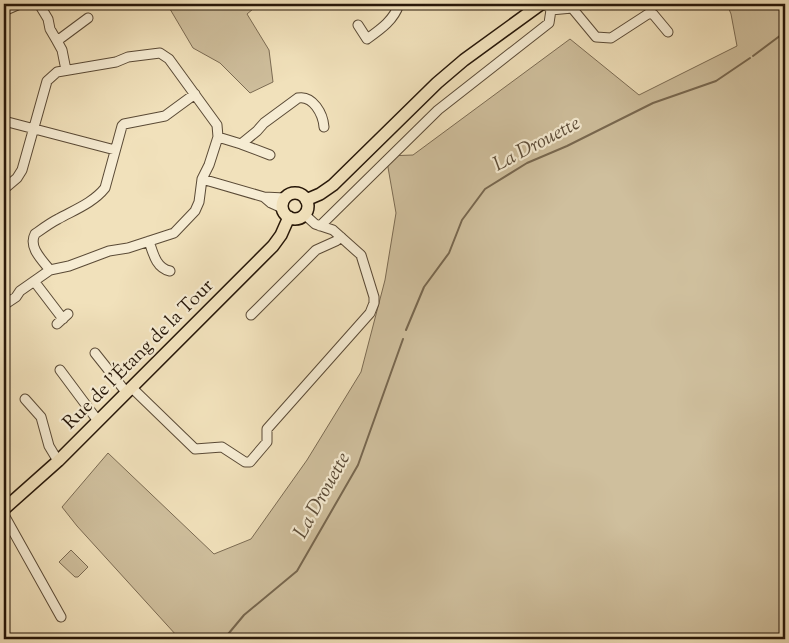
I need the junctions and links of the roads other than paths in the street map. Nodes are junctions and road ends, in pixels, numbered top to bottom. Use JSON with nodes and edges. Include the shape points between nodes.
{"nodes":[{"id":1,"x":20,"y":4,"type":"edge"},
{"id":2,"x":39,"y":4,"type":"edge"},
{"id":3,"x":399,"y":4,"type":"edge"},
{"id":4,"x":546,"y":6,"type":"edge"},
{"id":5,"x":575,"y":6,"type":"edge"},
{"id":6,"x":4,"y":11,"type":"edge"},
{"id":7,"x":88,"y":18,"type":"dead end"},
{"id":8,"x":358,"y":25,"type":"dead end"},
{"id":9,"x":668,"y":32,"type":"dead end"},
{"id":10,"x":57,"y":41,"type":"junction"},
{"id":11,"x":66,"y":70,"type":"junction"},
{"id":12,"x":195,"y":94,"type":"junction"},
{"id":13,"x":4,"y":121,"type":"edge"},
{"id":14,"x":324,"y":127,"type":"dead end"},
{"id":15,"x":34,"y":129,"type":"junction"},
{"id":16,"x":218,"y":138,"type":"junction"},
{"id":17,"x":241,"y":144,"type":"junction"},
{"id":18,"x":116,"y":150,"type":"junction"},
{"id":19,"x":270,"y":155,"type":"dead end"},
{"id":20,"x":202,"y":179,"type":"junction"},
{"id":21,"x":4,"y":189,"type":"edge"},
{"id":22,"x":306,"y":200,"type":"junction"},
{"id":23,"x":285,"y":208,"type":"junction"},
{"id":24,"x":304,"y":214,"type":"junction"},
{"id":25,"x":320,"y":226,"type":"junction"},
{"id":26,"x":341,"y":237,"type":"junction"},
{"id":27,"x":149,"y":241,"type":"junction"},
{"id":28,"x":50,"y":270,"type":"junction"},
{"id":29,"x":170,"y":271,"type":"dead end"},
{"id":30,"x":34,"y":281,"type":"junction"},
{"id":31,"x":4,"y":305,"type":"edge"},
{"id":32,"x":251,"y":315,"type":"dead end"},
{"id":33,"x":62,"y":319,"type":"dead end"},
{"id":34,"x":94,"y":353,"type":"dead end"},
{"id":35,"x":60,"y":370,"type":"dead end"},
{"id":36,"x":129,"y":390,"type":"junction"},
{"id":37,"x":25,"y":400,"type":"dead end"},
{"id":38,"x":98,"y":421,"type":"junction"},
{"id":39,"x":58,"y":461,"type":"junction"},
{"id":40,"x":4,"y":509,"type":"edge"},
{"id":41,"x":4,"y":515,"type":"edge"},
{"id":42,"x":61,"y":617,"type":"dead end"}],
"edges":[{"from":1,"to":6,"type":"street"},
{"from":2,"to":10,"type":"street"},
{"from":3,"to":8,"type":"street","via":[[389,22],[367,39]]},
{"from":4,"to":5,"type":"street"},
{"from":4,"to":22,"type":"main road","via":[[464,60],[437,82],[333,185]]},
{"from":4,"to":25,"type":"street","via":[[549,23],[438,110]]},
{"from":5,"to":9,"type":"street","via":[[596,37],[611,38],[648,14],[653,14]]},
{"from":7,"to":10,"type":"street"},
{"from":10,"to":11,"type":"street"},
{"from":11,"to":12,"type":"street","via":[[160,53],[169,59]]},
{"from":11,"to":15,"type":"street","via":[[57,72],[48,81]]},
{"from":12,"to":16,"type":"street","via":[[217,125]]},
{"from":12,"to":18,"type":"street","via":[[165,116],[124,124]]},
{"from":13,"to":15,"type":"street"},
{"from":14,"to":17,"type":"street","via":[[323,116],[309,99],[298,98]]},
{"from":15,"to":18,"type":"street"},
{"from":15,"to":21,"type":"street","via":[[22,170]]},
{"from":16,"to":17,"type":"street"},
{"from":16,"to":20,"type":"street"},
{"from":17,"to":19,"type":"street"},
{"from":18,"to":28,"type":"street","via":[[101,193],[35,234],[33,246]]},
{"from":20,"to":23,"type":"street","via":[[264,197]]},
{"from":20,"to":27,"type":"street","via":[[195,211],[174,233]]},
{"from":22,"to":23,"type":"main road","via":[[292,194]]},
{"from":22,"to":24,"type":"main road"},
{"from":23,"to":24,"type":"main road","via":[[298,218]]},
{"from":23,"to":36,"type":"main road","name":"Rue de l'Étang de la Tour","via":[[281,235],[273,246]]},
{"from":24,"to":25,"type":"street"},
{"from":25,"to":26,"type":"street"},
{"from":26,"to":32,"type":"street","via":[[316,250]]},
{"from":26,"to":36,"type":"street","via":[[361,255],[374,304],[370,313],[267,429],[267,442],[250,462],[244,462],[222,447],[195,449]]},
{"from":27,"to":28,"type":"street"},
{"from":27,"to":29,"type":"street","via":[[154,257],[163,269]]},
{"from":28,"to":30,"type":"street"},
{"from":30,"to":31,"type":"street"},
{"from":30,"to":33,"type":"street"},
{"from":34,"to":36,"type":"street"},
{"from":35,"to":38,"type":"street"},
{"from":36,"to":38,"type":"main road","name":"Rue de l'Étang de la Tour"},
{"from":37,"to":39,"type":"street","via":[[42,417],[49,446]]},
{"from":38,"to":39,"type":"main road","name":"Rue de l'Étang de la Tour"},
{"from":39,"to":40,"type":"main road","name":"Rue de l'Étang de la Tour"},
{"from":41,"to":42,"type":"street"}]}
